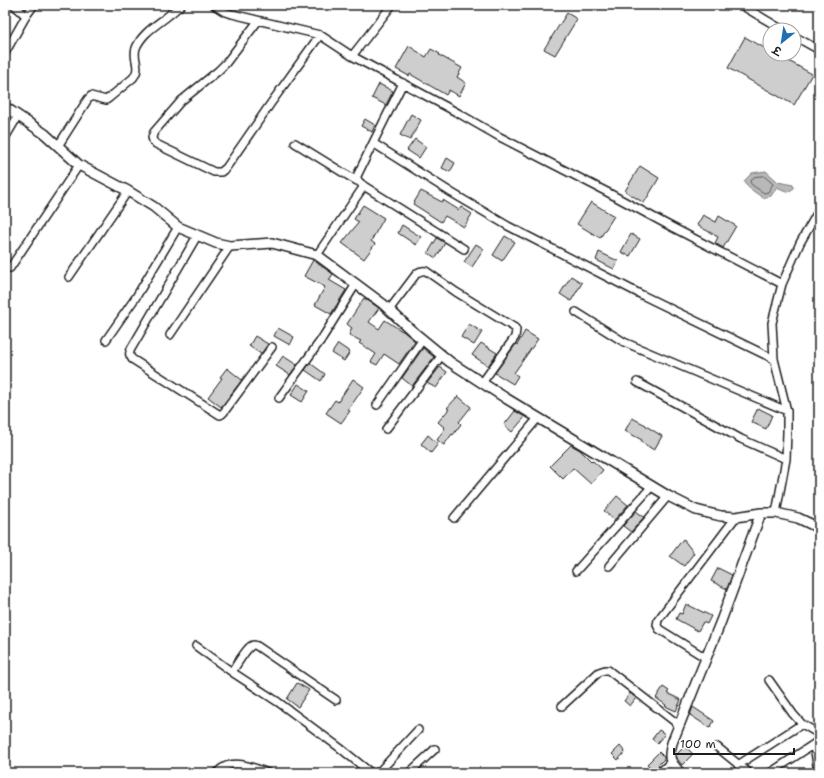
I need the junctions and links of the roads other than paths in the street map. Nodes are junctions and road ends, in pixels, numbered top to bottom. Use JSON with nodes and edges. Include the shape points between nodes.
{"nodes":[{"id":1,"x":14,"y":5,"type":"edge"},
{"id":2,"x":34,"y":5,"type":"edge"},
{"id":3,"x":181,"y":5,"type":"edge"},
{"id":4,"x":214,"y":5,"type":"edge"},
{"id":5,"x":392,"y":5,"type":"edge"},
{"id":6,"x":741,"y":5,"type":"edge"},
{"id":7,"x":26,"y":16,"type":"junction"},
{"id":8,"x":258,"y":21,"type":"junction"},
{"id":9,"x":770,"y":22,"type":"edge"},
{"id":10,"x":320,"y":35,"type":"junction"},
{"id":11,"x":802,"y":40,"type":"edge"},
{"id":12,"x":819,"y":50,"type":"edge"},
{"id":13,"x":5,"y":53,"type":"edge"},
{"id":14,"x":352,"y":56,"type":"junction"},
{"id":15,"x":403,"y":83,"type":"junction"},
{"id":16,"x":5,"y":107,"type":"edge"},
{"id":17,"x":18,"y":116,"type":"junction"},
{"id":18,"x":5,"y":138,"type":"edge"},
{"id":19,"x":295,"y":143,"type":"dead end"},
{"id":20,"x":373,"y":143,"type":"junction"},
{"id":21,"x":58,"y":146,"type":"junction"},
{"id":22,"x":79,"y":165,"type":"junction"},
{"id":23,"x":358,"y":181,"type":"junction"},
{"id":24,"x":364,"y":186,"type":"junction"},
{"id":25,"x":128,"y":190,"type":"junction"},
{"id":26,"x":819,"y":210,"type":"edge"},
{"id":27,"x":178,"y":227,"type":"junction"},
{"id":28,"x":197,"y":236,"type":"junction"},
{"id":29,"x":230,"y":246,"type":"junction"},
{"id":30,"x":464,"y":249,"type":"dead end"},
{"id":31,"x":317,"y":255,"type":"junction"},
{"id":32,"x":10,"y":268,"type":"dead end"},
{"id":33,"x":69,"y":277,"type":"dead end"},
{"id":34,"x":356,"y":284,"type":"junction"},
{"id":35,"x":782,"y":284,"type":"junction"},
{"id":36,"x":390,"y":310,"type":"junction"},
{"id":37,"x":576,"y":312,"type":"dead end"},
{"id":38,"x":170,"y":335,"type":"dead end"},
{"id":39,"x":423,"y":339,"type":"junction"},
{"id":40,"x":106,"y":340,"type":"dead end"},
{"id":41,"x":272,"y":347,"type":"dead end"},
{"id":42,"x":442,"y":356,"type":"junction"},
{"id":43,"x":774,"y":359,"type":"junction"},
{"id":44,"x":637,"y":382,"type":"dead end"},
{"id":45,"x":482,"y":383,"type":"junction"},
{"id":46,"x":279,"y":398,"type":"dead end"},
{"id":47,"x":377,"y":404,"type":"dead end"},
{"id":48,"x":787,"y":411,"type":"junction"},
{"id":49,"x":538,"y":418,"type":"junction"},
{"id":50,"x":386,"y":429,"type":"dead end"},
{"id":51,"x":786,"y":459,"type":"junction"},
{"id":52,"x":652,"y":486,"type":"junction"},
{"id":53,"x":668,"y":496,"type":"junction"},
{"id":54,"x":761,"y":513,"type":"junction"},
{"id":55,"x":776,"y":513,"type":"junction"},
{"id":56,"x":736,"y":517,"type":"junction"},
{"id":57,"x":454,"y":518,"type":"dead end"},
{"id":58,"x":819,"y":528,"type":"edge"},
{"id":59,"x":608,"y":566,"type":"dead end"},
{"id":60,"x":576,"y":571,"type":"dead end"},
{"id":61,"x":196,"y":646,"type":"dead end"},
{"id":62,"x":706,"y":658,"type":"junction"},
{"id":63,"x":232,"y":672,"type":"junction"},
{"id":64,"x":769,"y":680,"type":"dead end"},
{"id":65,"x":336,"y":700,"type":"dead end"},
{"id":66,"x":562,"y":706,"type":"dead end"},
{"id":67,"x":802,"y":724,"type":"junction"},
{"id":68,"x":679,"y":725,"type":"junction"},
{"id":69,"x":418,"y":730,"type":"dead end"},
{"id":70,"x":819,"y":734,"type":"edge"},
{"id":71,"x":816,"y":741,"type":"edge"},
{"id":72,"x":717,"y":747,"type":"dead end"},
{"id":73,"x":435,"y":749,"type":"dead end"},
{"id":74,"x":671,"y":762,"type":"junction"},
{"id":75,"x":818,"y":764,"type":"edge"},
{"id":76,"x":738,"y":765,"type":"junction"},
{"id":77,"x":217,"y":773,"type":"edge"},
{"id":78,"x":268,"y":773,"type":"edge"},
{"id":79,"x":371,"y":773,"type":"edge"},
{"id":80,"x":378,"y":773,"type":"edge"},
{"id":81,"x":408,"y":773,"type":"edge"},
{"id":82,"x":659,"y":773,"type":"edge"},
{"id":83,"x":680,"y":773,"type":"edge"},
{"id":84,"x":749,"y":773,"type":"edge"},
{"id":85,"x":770,"y":773,"type":"edge"},
{"id":86,"x":818,"y":773,"type":"edge"}],
"edges":[{"from":1,"to":7,"type":"street"},
{"from":2,"to":7,"type":"street"},
{"from":3,"to":21,"type":"street","via":[[139,42],[135,56],[137,70],[133,78],[106,100],[92,96],[88,99]]},
{"from":4,"to":8,"type":"street","via":[[225,12]]},
{"from":5,"to":14,"type":"street"},
{"from":6,"to":9,"type":"street"},
{"from":7,"to":13,"type":"street"},
{"from":8,"to":10,"type":"street"},
{"from":8,"to":10,"type":"street","via":[[218,71],[181,101],[154,132],[152,137],[156,144],[214,172],[221,172]]},
{"from":10,"to":14,"type":"street"},
{"from":11,"to":12,"type":"street"},
{"from":14,"to":15,"type":"street"},
{"from":15,"to":20,"type":"street"},
{"from":15,"to":35,"type":"street","via":[[511,143]]},
{"from":16,"to":17,"type":"street"},
{"from":17,"to":18,"type":"street"},
{"from":17,"to":21,"type":"street"},
{"from":19,"to":23,"type":"street"},
{"from":20,"to":23,"type":"street","via":[[357,176]]},
{"from":20,"to":43,"type":"street","via":[[508,226]]},
{"from":21,"to":22,"type":"street"},
{"from":22,"to":25,"type":"street"},
{"from":22,"to":32,"type":"street"},
{"from":23,"to":24,"type":"street"},
{"from":24,"to":30,"type":"street"},
{"from":24,"to":31,"type":"street"},
{"from":25,"to":27,"type":"street"},
{"from":25,"to":33,"type":"street"},
{"from":26,"to":35,"type":"street","via":[[800,243]]},
{"from":27,"to":28,"type":"street"},
{"from":27,"to":40,"type":"street","via":[[136,297]]},
{"from":28,"to":29,"type":"street"},
{"from":28,"to":41,"type":"street","via":[[129,352],[132,359],[220,415]]},
{"from":29,"to":31,"type":"street","via":[[272,243]]},
{"from":29,"to":38,"type":"street"},
{"from":31,"to":34,"type":"street"},
{"from":34,"to":36,"type":"street"},
{"from":34,"to":46,"type":"street","via":[[321,340]]},
{"from":35,"to":43,"type":"street","via":[[772,323]]},
{"from":36,"to":39,"type":"street"},
{"from":36,"to":45,"type":"street","via":[[417,273],[423,270],[515,328],[515,337]]},
{"from":37,"to":48,"type":"street","via":[[624,342]]},
{"from":39,"to":42,"type":"street"},
{"from":39,"to":47,"type":"street"},
{"from":42,"to":45,"type":"street"},
{"from":42,"to":50,"type":"street"},
{"from":43,"to":48,"type":"street"},
{"from":44,"to":51,"type":"street","via":[[742,439]]},
{"from":45,"to":49,"type":"street"},
{"from":48,"to":51,"type":"street"},
{"from":49,"to":52,"type":"street"},
{"from":49,"to":57,"type":"street"},
{"from":51,"to":55,"type":"street"},
{"from":52,"to":53,"type":"street"},
{"from":52,"to":60,"type":"street"},
{"from":53,"to":56,"type":"street","via":[[696,510]]},
{"from":53,"to":59,"type":"street"},
{"from":54,"to":55,"type":"street"},
{"from":54,"to":56,"type":"street"},
{"from":54,"to":62,"type":"street"},
{"from":55,"to":58,"type":"street","via":[[798,518]]},
{"from":56,"to":62,"type":"street","via":[[658,620],[659,629]]},
{"from":61,"to":63,"type":"street"},
{"from":62,"to":68,"type":"street"},
{"from":63,"to":65,"type":"street","via":[[254,645]]},
{"from":63,"to":79,"type":"street","via":[[278,702]]},
{"from":64,"to":67,"type":"street"},
{"from":66,"to":68,"type":"street","via":[[599,672],[608,670]]},
{"from":67,"to":70,"type":"street"},
{"from":67,"to":76,"type":"street"},
{"from":68,"to":74,"type":"street","via":[[671,750]]},
{"from":69,"to":80,"type":"street"},
{"from":71,"to":75,"type":"street"},
{"from":71,"to":85,"type":"street"},
{"from":72,"to":76,"type":"street"},
{"from":73,"to":81,"type":"street"},
{"from":74,"to":82,"type":"street"},
{"from":74,"to":83,"type":"street"},
{"from":75,"to":86,"type":"street"},
{"from":76,"to":84,"type":"street"},
{"from":77,"to":78,"type":"street","via":[[226,765],[249,765]]}]}
